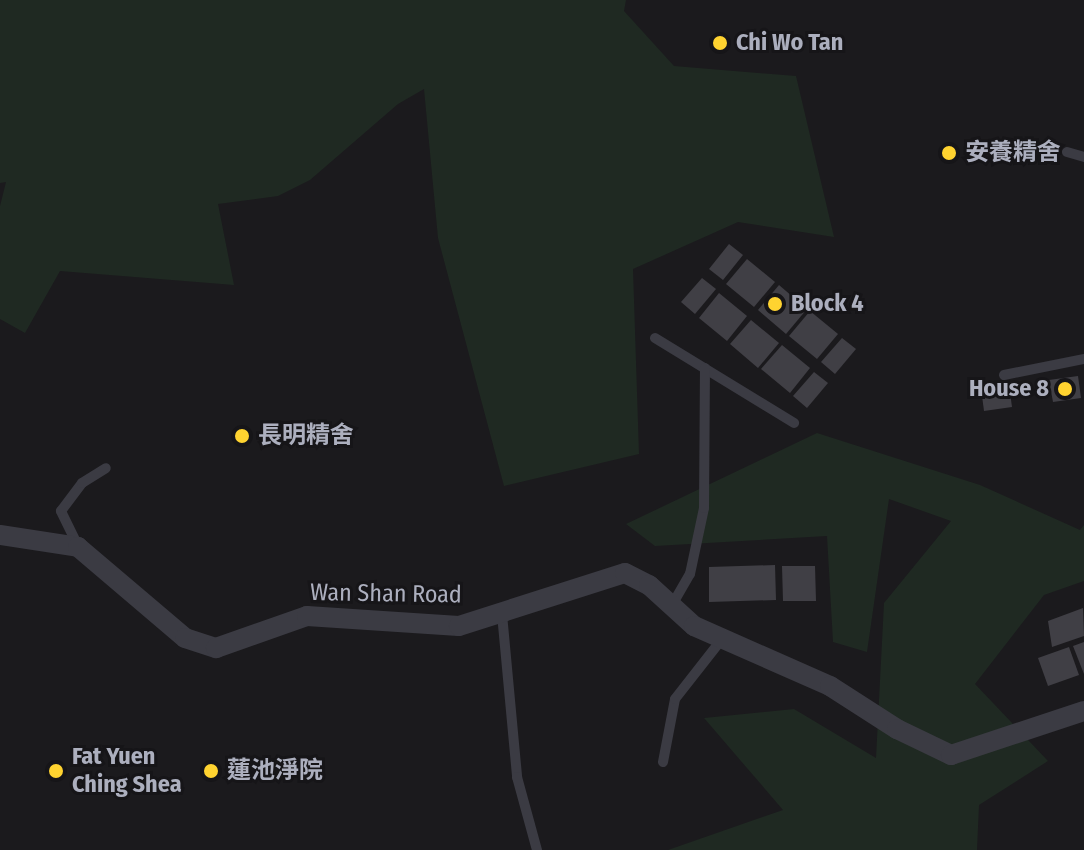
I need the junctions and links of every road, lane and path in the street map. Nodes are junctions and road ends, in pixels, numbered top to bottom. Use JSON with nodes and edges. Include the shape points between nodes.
{"nodes":[{"id":1,"x":1067,"y":152,"type":"dead end"},
{"id":2,"x":1084,"y":157,"type":"edge"},
{"id":3,"x":655,"y":338,"type":"dead end"},
{"id":4,"x":1084,"y":359,"type":"edge"},
{"id":5,"x":705,"y":368,"type":"junction"},
{"id":6,"x":1004,"y":375,"type":"dead end"},
{"id":7,"x":794,"y":423,"type":"dead end"},
{"id":8,"x":106,"y":468,"type":"dead end"},
{"id":9,"x":0,"y":535,"type":"edge"},
{"id":10,"x":78,"y":547,"type":"junction"},
{"id":11,"x":672,"y":605,"type":"junction"},
{"id":12,"x":502,"y":614,"type":"junction"},
{"id":13,"x":722,"y":639,"type":"junction"},
{"id":14,"x":1084,"y":711,"type":"edge"},
{"id":15,"x":663,"y":762,"type":"dead end"},
{"id":16,"x":537,"y":850,"type":"edge"}],
"edges":[{"from":1,"to":2,"type":"lane"},
{"from":3,"to":5,"type":"lane"},
{"from":4,"to":6,"type":"lane"},
{"from":5,"to":7,"type":"lane"},
{"from":5,"to":11,"type":"lane","via":[[704,508],[690,574]]},
{"from":8,"to":10,"type":"lane","via":[[82,483],[61,511]]},
{"from":9,"to":10,"type":"street"},
{"from":10,"to":12,"type":"street","name":"Wan Shan Road","via":[[185,638],[216,648],[307,616],[459,626]]},
{"from":11,"to":12,"type":"street","name":"Wan Shan Road","via":[[625,573]]},
{"from":11,"to":13,"type":"street","name":"Wan Shan Road","via":[[694,626]]},
{"from":12,"to":16,"type":"lane","via":[[517,777]]},
{"from":13,"to":14,"type":"street","name":"Wan Shan Road","via":[[830,686],[897,729],[951,755]]},
{"from":13,"to":15,"type":"lane","via":[[675,699]]}]}
